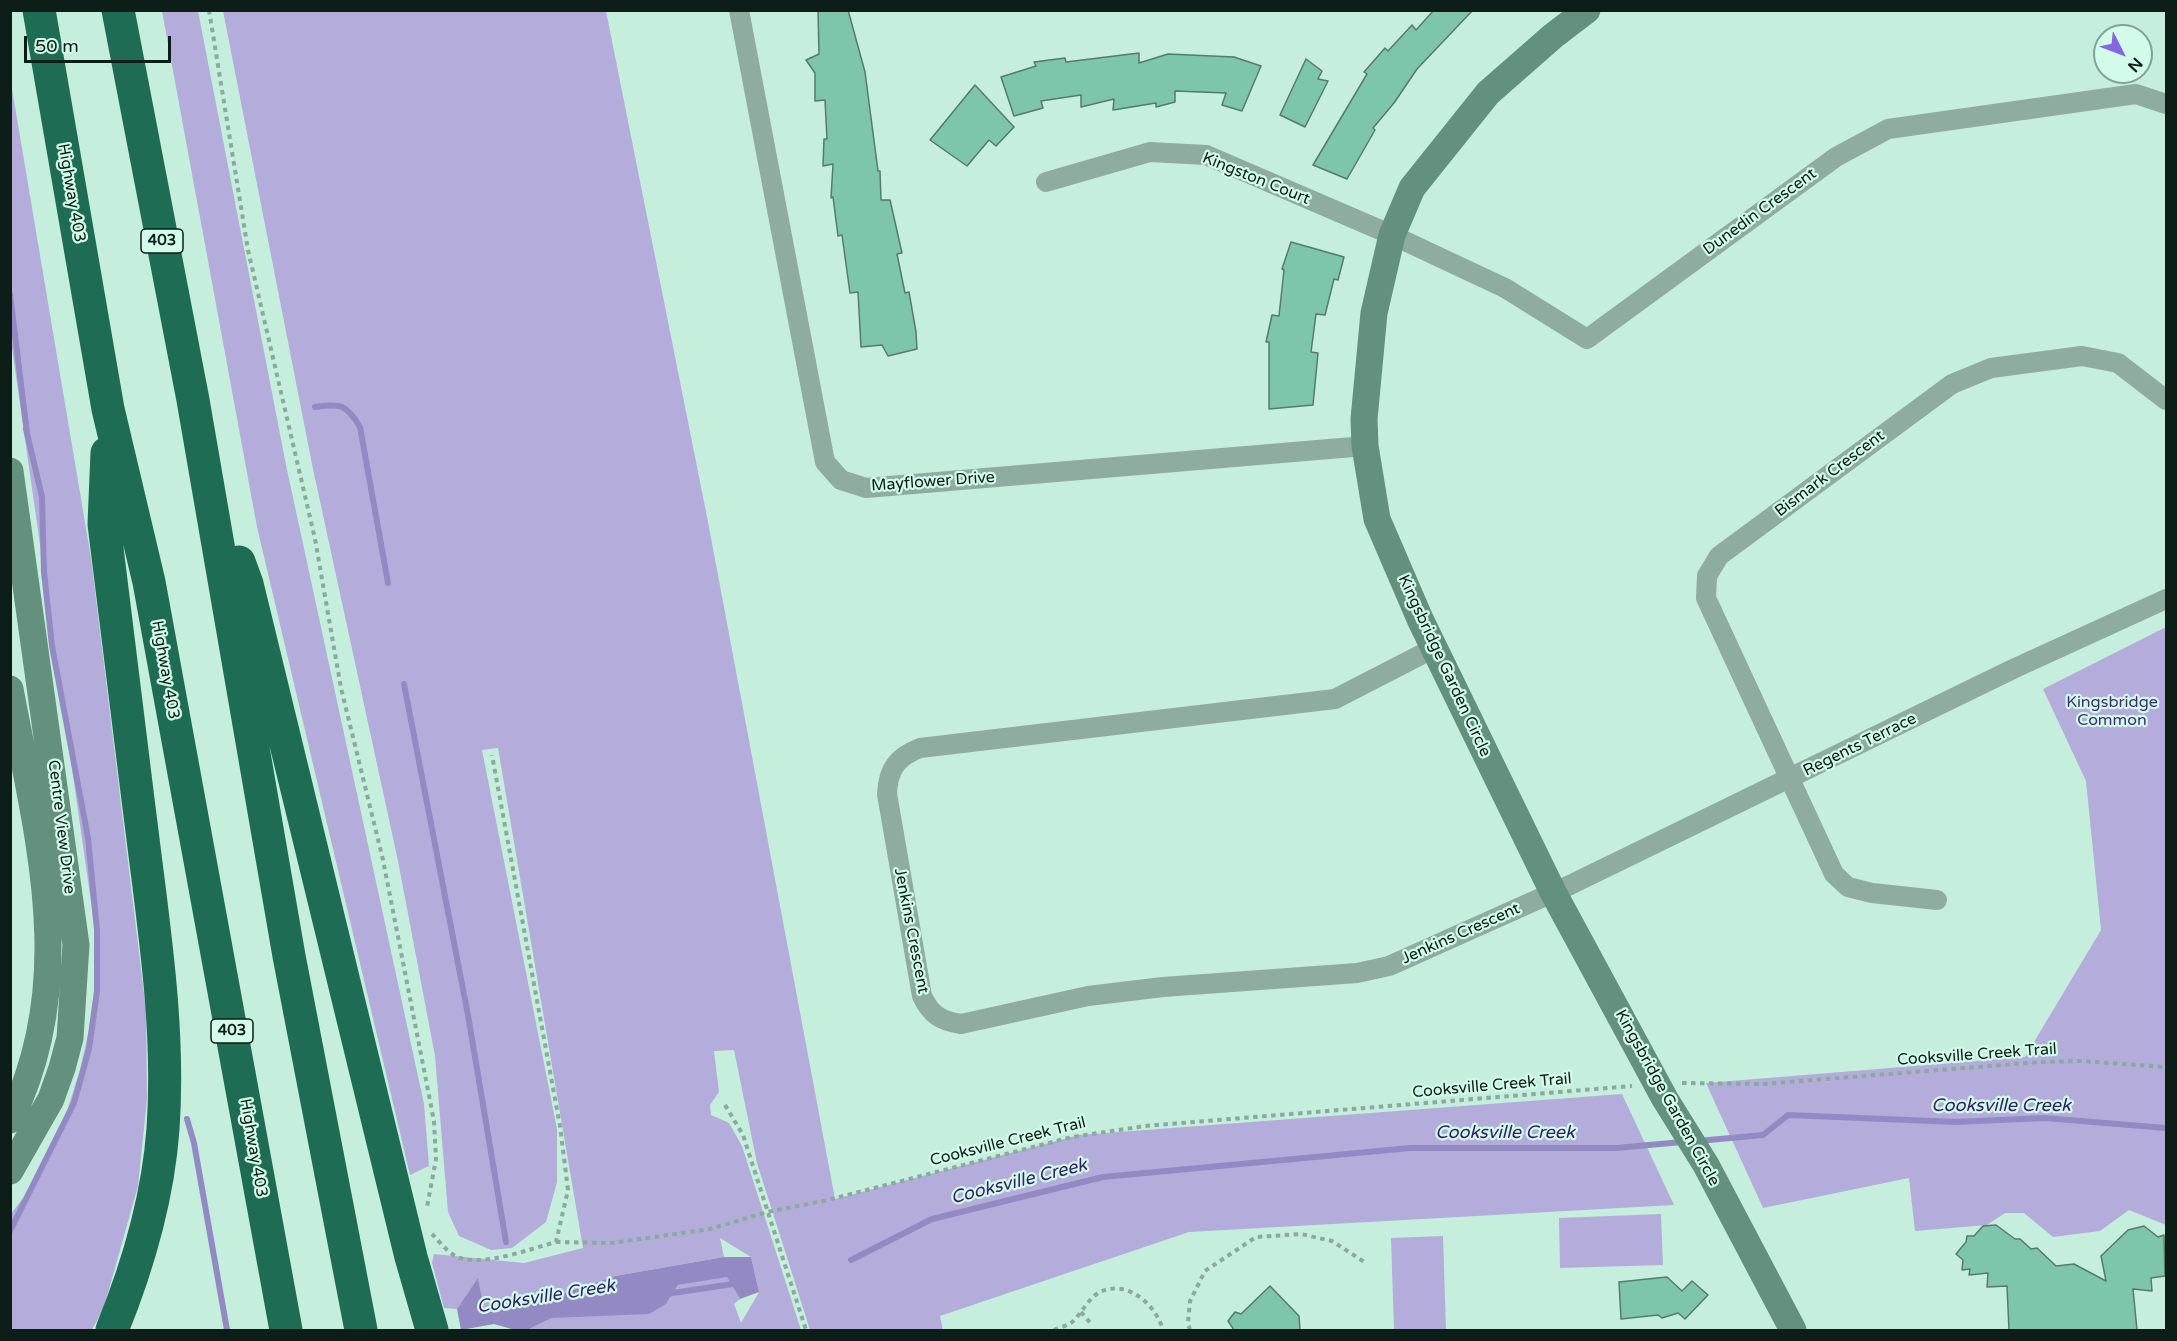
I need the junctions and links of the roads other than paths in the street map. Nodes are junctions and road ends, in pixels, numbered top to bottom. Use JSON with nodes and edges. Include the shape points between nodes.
{"nodes":[{"id":1,"x":39,"y":10,"type":"edge"},
{"id":2,"x":118,"y":10,"type":"edge"},
{"id":3,"x":739,"y":10,"type":"edge"},
{"id":4,"x":1587,"y":10,"type":"edge"},
{"id":5,"x":2166,"y":104,"type":"edge"},
{"id":6,"x":1046,"y":182,"type":"dead end"},
{"id":7,"x":1392,"y":235,"type":"junction"},
{"id":8,"x":2166,"y":400,"type":"edge"},
{"id":9,"x":108,"y":410,"type":"junction"},
{"id":10,"x":1365,"y":446,"type":"junction"},
{"id":11,"x":10,"y":471,"type":"edge"},
{"id":12,"x":206,"y":472,"type":"junction"},
{"id":13,"x":2166,"y":599,"type":"edge"},
{"id":14,"x":1434,"y":648,"type":"junction"},
{"id":15,"x":10,"y":688,"type":"edge"},
{"id":16,"x":1790,"y":780,"type":"junction"},
{"id":17,"x":1553,"y":892,"type":"junction"},
{"id":18,"x":1937,"y":900,"type":"dead end"},
{"id":19,"x":10,"y":1120,"type":"edge"},
{"id":20,"x":10,"y":1171,"type":"edge"},
{"id":21,"x":112,"y":1330,"type":"edge"},
{"id":22,"x":286,"y":1330,"type":"edge"},
{"id":23,"x":361,"y":1330,"type":"edge"},
{"id":24,"x":432,"y":1330,"type":"edge"},
{"id":25,"x":1793,"y":1330,"type":"edge"}],
"edges":[{"from":1,"to":9,"type":"highway","name":"Highway 403","number":"403"},
{"from":2,"to":12,"type":"highway","number":"403"},
{"from":3,"to":10,"type":"street","name":"Mayflower Drive","via":[[825,462],[841,480],[866,488]]},
{"from":4,"to":7,"type":"street","name":"Kingsbridge Garden Circle","via":[[1488,93],[1412,188]]},
{"from":5,"to":7,"type":"street","name":"Dunedin Crescent","via":[[2136,94],[1888,129],[1836,157],[1587,339],[1505,288]]},
{"from":6,"to":7,"type":"street","name":"Kingston Court","via":[[1150,152],[1206,155]]},
{"from":7,"to":10,"type":"street","name":"Kingsbridge Garden Circle","via":[[1374,313]]},
{"from":8,"to":16,"type":"street","name":"Bismark Crescent","via":[[2118,363],[2082,356],[1991,368],[1952,384],[1719,556],[1707,576],[1706,598]]},
{"from":9,"to":21,"type":"highway","via":[[104,524],[160,981],[164,1075],[163,1131],[151,1208]]},
{"from":9,"to":22,"type":"highway","name":"Highway 403","number":"403","via":[[149,582]]},
{"from":10,"to":14,"type":"street","name":"Kingsbridge Garden Circle","via":[[1377,519]]},
{"from":11,"to":20,"type":"street","name":"Centre View Drive","via":[[76,945],[70,1038],[62,1068],[42,1117]]},
{"from":12,"to":23,"type":"highway","number":"403","via":[[289,956]]},
{"from":12,"to":24,"type":"highway","via":[[247,584],[327,922]]},
{"from":13,"to":16,"type":"street","name":"Regents Terrace","via":[[2013,669]]},
{"from":14,"to":17,"type":"street","name":"Kingsbridge Garden Circle"},
{"from":14,"to":17,"type":"street","name":"Jenkins Crescent","via":[[1335,699],[920,748],[904,754],[887,777],[886,794],[922,996],[930,1011],[944,1021],[961,1024],[1088,996],[1357,973],[1414,957]]},
{"from":15,"to":19,"type":"street","name":"Centre View Drive","via":[[50,929],[44,1019],[21,1098]]},
{"from":16,"to":17,"type":"street","name":"Regents Terrace"},
{"from":16,"to":18,"type":"street","name":"Bismark Crescent","via":[[1834,874],[1848,887]]},
{"from":17,"to":25,"type":"street","name":"Kingsbridge Garden Circle"}]}
